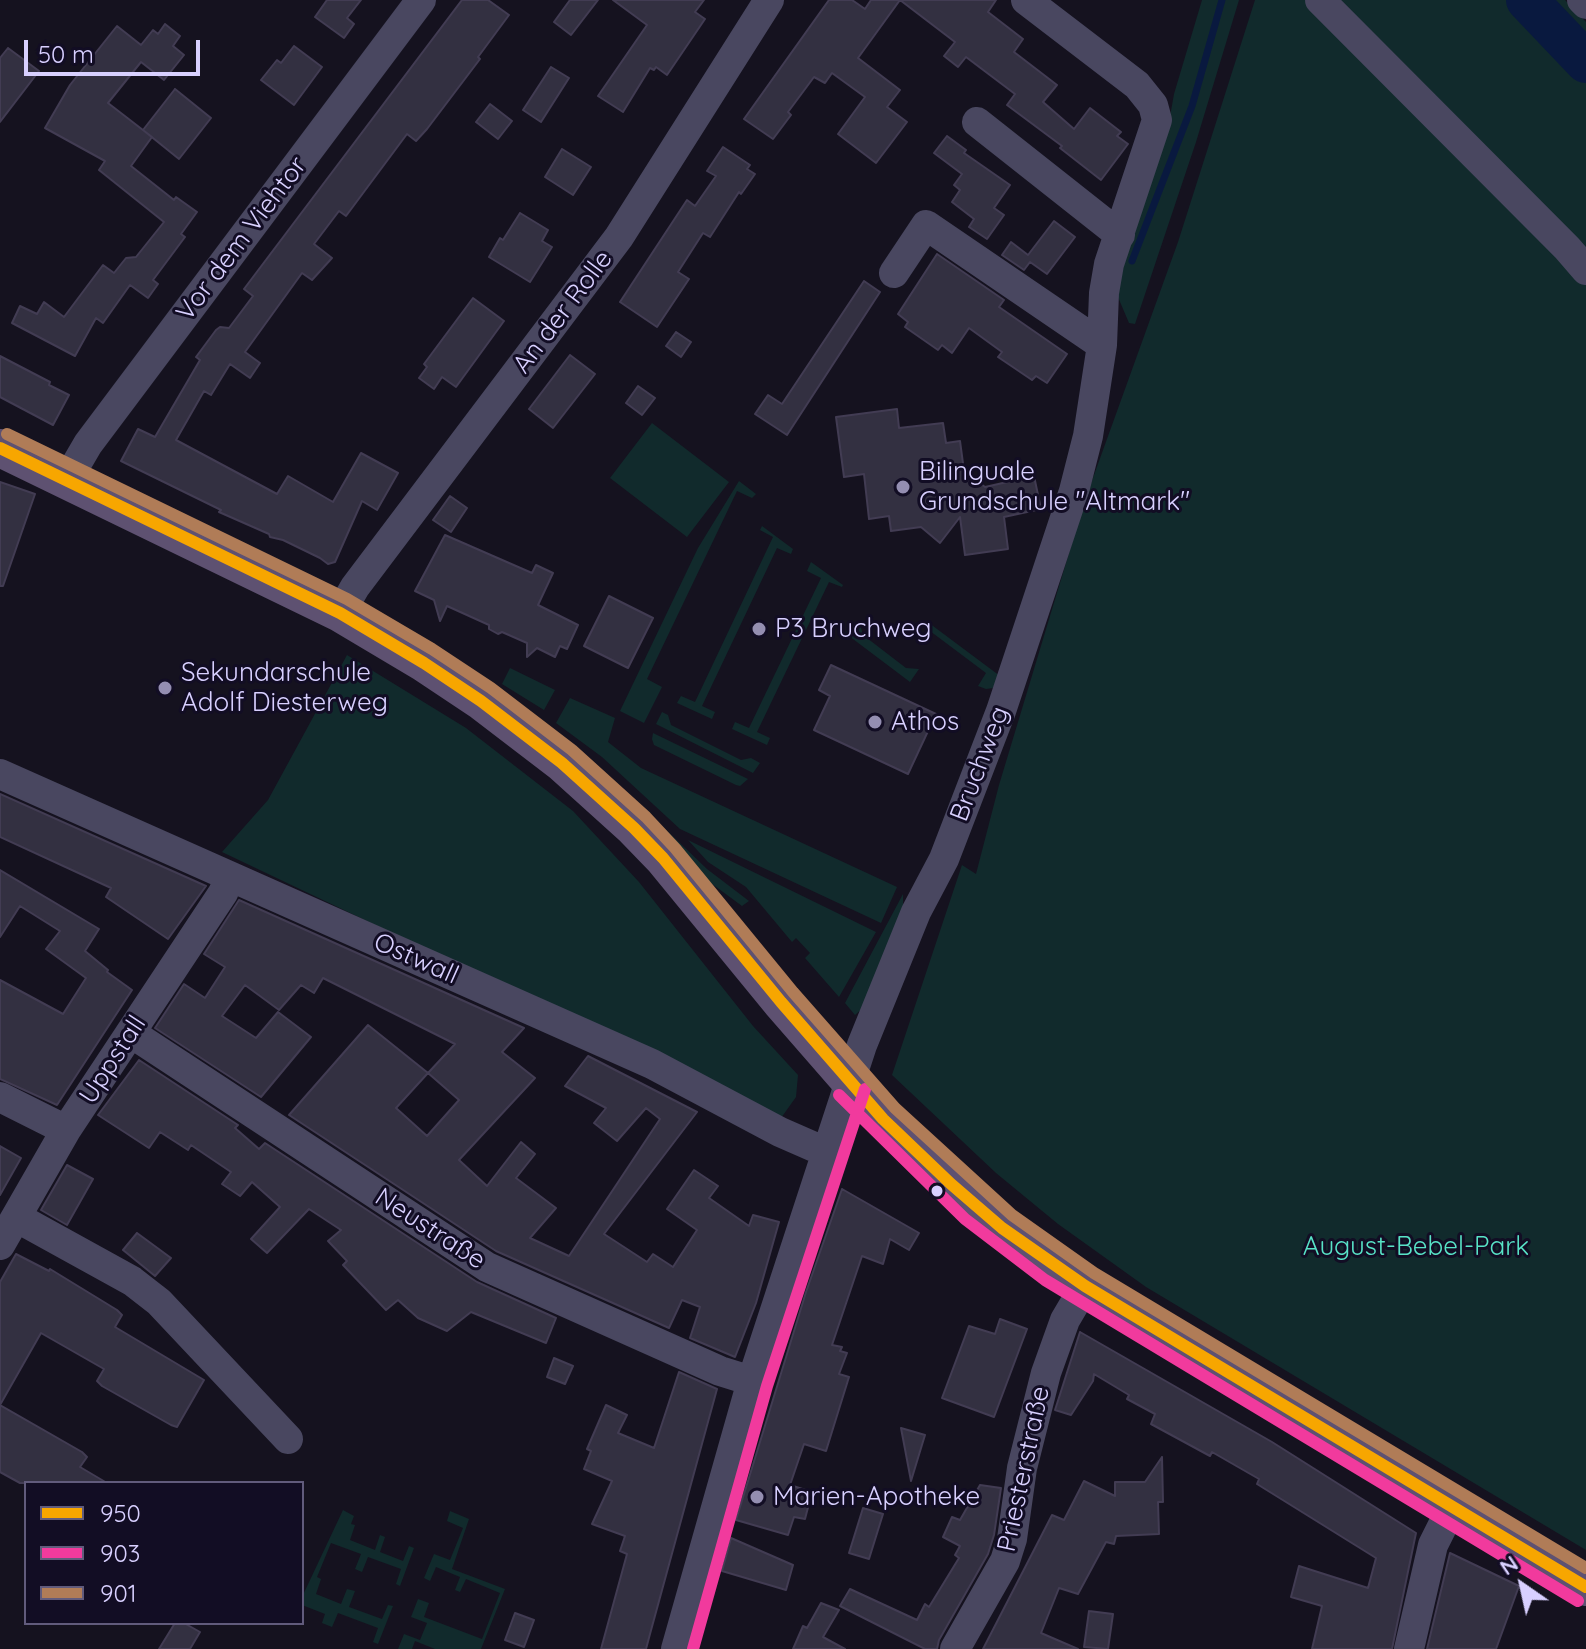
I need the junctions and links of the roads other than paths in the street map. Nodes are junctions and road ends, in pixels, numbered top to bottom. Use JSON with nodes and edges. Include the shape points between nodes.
{"nodes":[{"id":1,"x":421,"y":0,"type":"edge"},
{"id":2,"x":769,"y":0,"type":"edge"},
{"id":3,"x":1026,"y":0,"type":"edge"},
{"id":4,"x":1320,"y":0,"type":"edge"},
{"id":5,"x":977,"y":122,"type":"dead end"},
{"id":6,"x":1120,"y":235,"type":"junction"},
{"id":7,"x":1586,"y":270,"type":"edge"},
{"id":8,"x":894,"y":273,"type":"dead end"},
{"id":9,"x":1102,"y":345,"type":"junction"},
{"id":10,"x":0,"y":448,"type":"edge"},
{"id":11,"x":67,"y":480,"type":"junction"},
{"id":12,"x":340,"y":613,"type":"junction"},
{"id":13,"x":0,"y":774,"type":"edge"},
{"id":14,"x":230,"y":877,"type":"junction"},
{"id":15,"x":131,"y":1033,"type":"junction"},
{"id":16,"x":850,"y":1084,"type":"junction"},
{"id":17,"x":0,"y":1097,"type":"edge"},
{"id":18,"x":66,"y":1130,"type":"junction"},
{"id":19,"x":828,"y":1153,"type":"junction"},
{"id":20,"x":16,"y":1217,"type":"junction"},
{"id":21,"x":0,"y":1245,"type":"edge"},
{"id":22,"x":1085,"y":1286,"type":"junction"},
{"id":23,"x":752,"y":1381,"type":"junction"},
{"id":24,"x":288,"y":1439,"type":"dead end"},
{"id":25,"x":1452,"y":1507,"type":"junction"},
{"id":26,"x":1586,"y":1587,"type":"edge"},
{"id":27,"x":676,"y":1649,"type":"edge"},
{"id":28,"x":955,"y":1649,"type":"edge"},
{"id":29,"x":1409,"y":1649,"type":"edge"}],
"edges":[{"from":1,"to":11,"type":"street","name":"Vor dem Viehtor","via":[[88,444]]},
{"from":2,"to":12,"type":"street","name":"An der Rolle","via":[[619,237]]},
{"from":3,"to":6,"type":"street","via":[[1137,85],[1153,105],[1157,120]]},
{"from":4,"to":7,"type":"street"},
{"from":5,"to":6,"type":"street"},
{"from":6,"to":9,"type":"street","via":[[1104,293]]},
{"from":8,"to":9,"type":"street","via":[[926,225]]},
{"from":9,"to":16,"type":"street","name":"Bruchweg","via":[[1074,491],[1001,711],[944,859],[910,925]]},
{"from":10,"to":11,"type":"main road"},
{"from":11,"to":12,"type":"main road"},
{"from":12,"to":16,"type":"main road","via":[[481,701],[602,798],[663,858]]},
{"from":13,"to":14,"type":"street","name":"Ostwall"},
{"from":14,"to":15,"type":"street","name":"Uppstall"},
{"from":14,"to":19,"type":"street","name":"Ostwall","via":[[652,1064]]},
{"from":15,"to":18,"type":"street","name":"Uppstall"},
{"from":15,"to":23,"type":"street","name":"Neustraße","via":[[487,1267]]},
{"from":16,"to":19,"type":"street","name":"Bruchweg"},
{"from":16,"to":22,"type":"main road","via":[[976,1207]]},
{"from":17,"to":18,"type":"street"},
{"from":18,"to":20,"type":"street","name":"Uppstall"},
{"from":19,"to":23,"type":"street","name":"Bruchweg"},
{"from":20,"to":21,"type":"street","name":"Uppstall"},
{"from":20,"to":24,"type":"street","via":[[132,1281],[159,1302]]},
{"from":22,"to":25,"type":"main road"},
{"from":22,"to":28,"type":"street","name":"Priesterstraße","via":[[1065,1320],[1046,1373],[1005,1561]]},
{"from":23,"to":27,"type":"street","name":"Bruchweg"},
{"from":25,"to":26,"type":"main road"},
{"from":25,"to":29,"type":"street","via":[[1433,1545]]}]}
